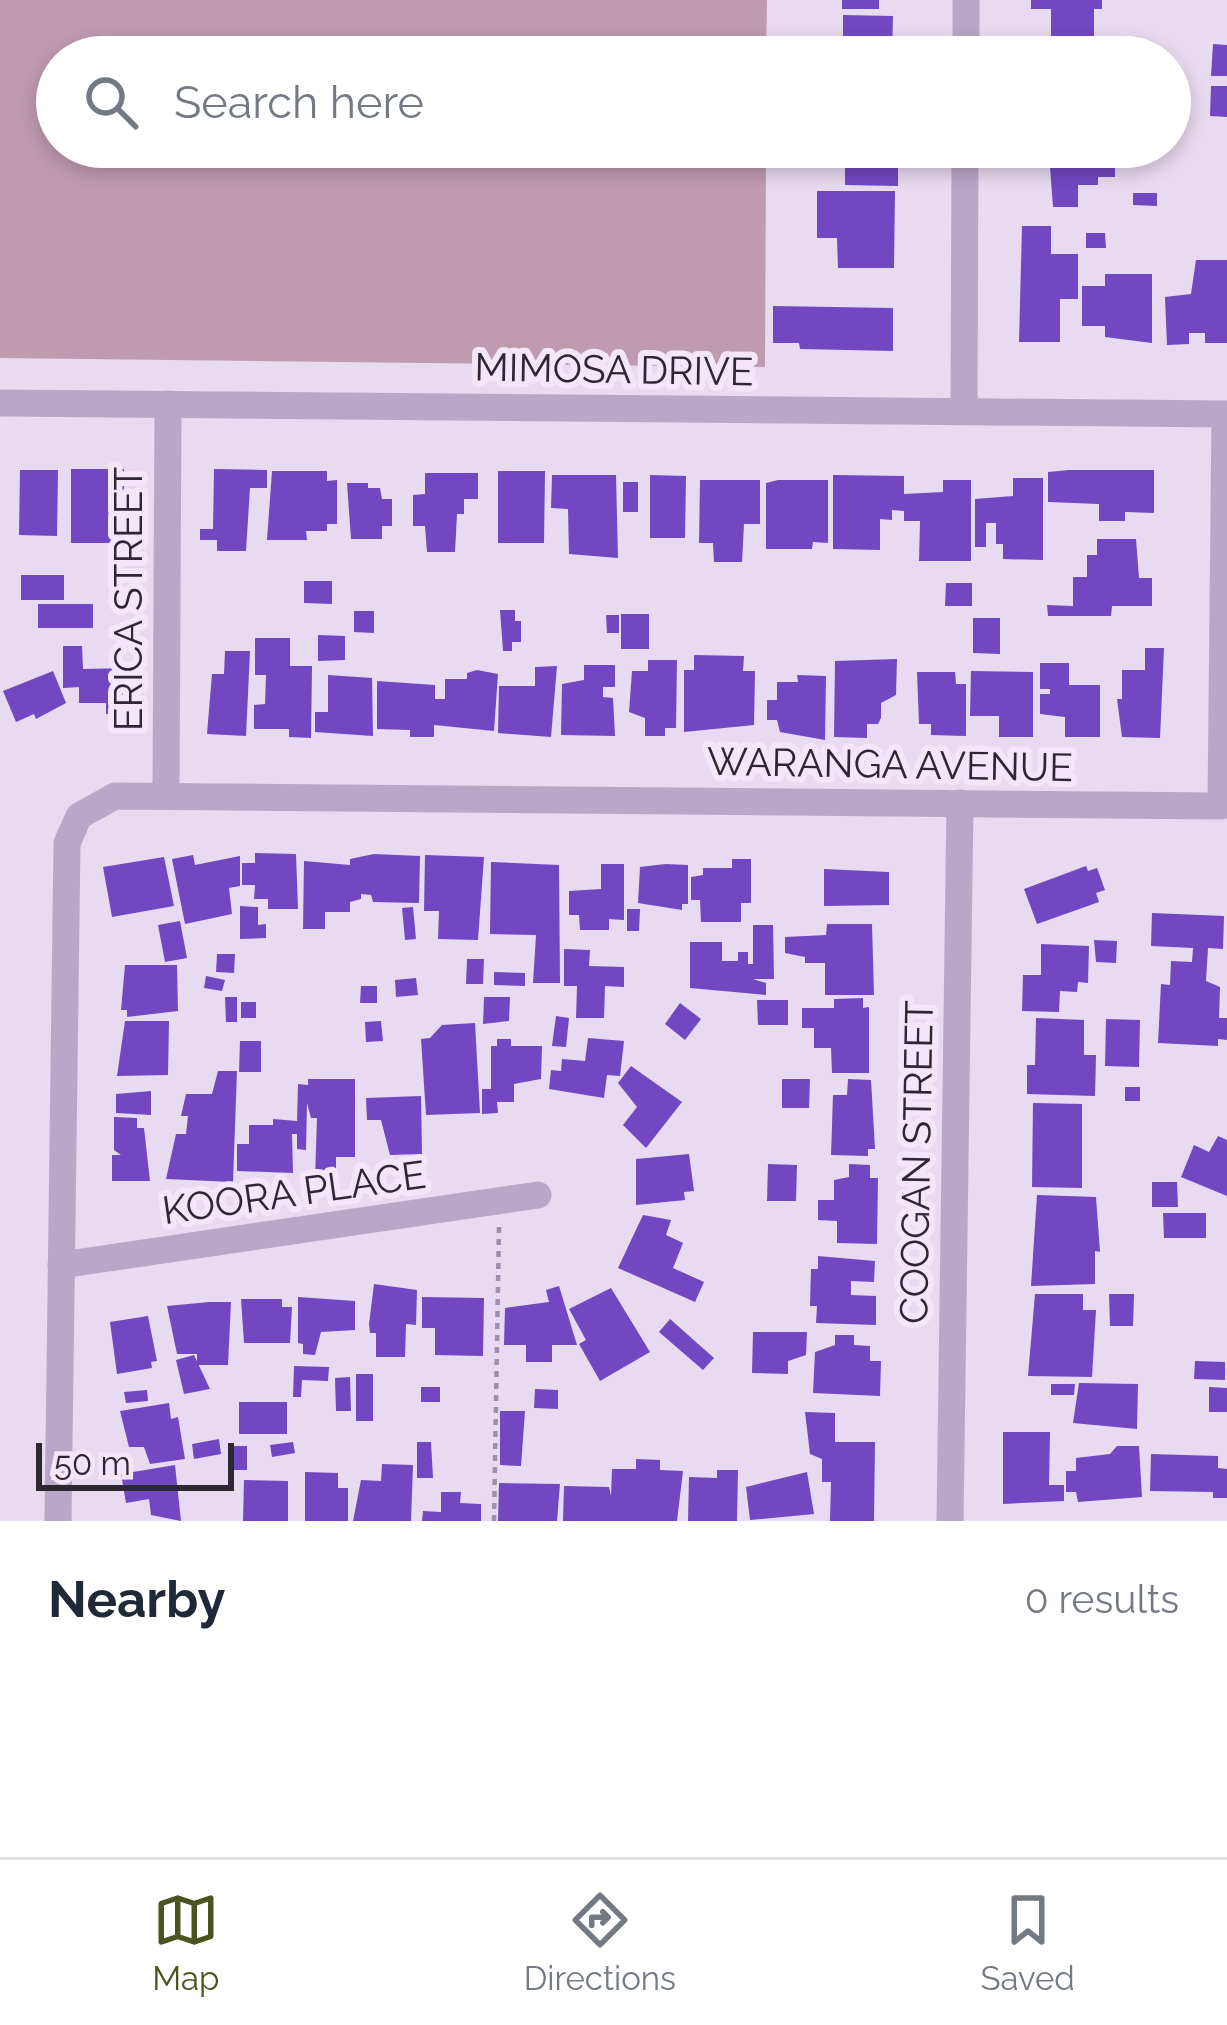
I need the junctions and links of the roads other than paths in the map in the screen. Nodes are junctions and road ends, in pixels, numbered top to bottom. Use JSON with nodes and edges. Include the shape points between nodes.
{"nodes":[{"id":1,"x":966,"y":0,"type":"edge"},
{"id":2,"x":966,"y":36,"type":"edge"},
{"id":3,"x":965,"y":168,"type":"edge"},
{"id":4,"x":0,"y":404,"type":"edge"},
{"id":5,"x":169,"y":404,"type":"junction"},
{"id":6,"x":964,"y":411,"type":"junction"},
{"id":7,"x":1226,"y":414,"type":"edge"},
{"id":8,"x":166,"y":795,"type":"junction"},
{"id":9,"x":960,"y":803,"type":"junction"},
{"id":10,"x":538,"y":1195,"type":"dead end"},
{"id":11,"x":61,"y":1265,"type":"junction"},
{"id":12,"x":58,"y":1521,"type":"edge"},
{"id":13,"x":950,"y":1521,"type":"edge"}],
"edges":[{"from":1,"to":2,"type":"street"},
{"from":3,"to":6,"type":"street"},
{"from":4,"to":5,"type":"street","name":"MIMOSA DRIVE"},
{"from":5,"to":6,"type":"street","name":"MIMOSA DRIVE"},
{"from":5,"to":8,"type":"street","name":"ERICA STREET"},
{"from":6,"to":7,"type":"street","name":"MIMOSA DRIVE"},
{"from":7,"to":9,"type":"street","name":"WARANGA AVENUE","via":[[1221,806]]},
{"from":8,"to":9,"type":"street","name":"WARANGA AVENUE"},
{"from":8,"to":11,"type":"street","name":"WARANGA AVENUE","via":[[103,799],[79,816],[68,843]]},
{"from":9,"to":13,"type":"street","name":"COOGAN STREET"},
{"from":10,"to":11,"type":"street","name":"KOORA PLACE"},
{"from":11,"to":12,"type":"street","name":"WARANGA AVENUE"}]}
